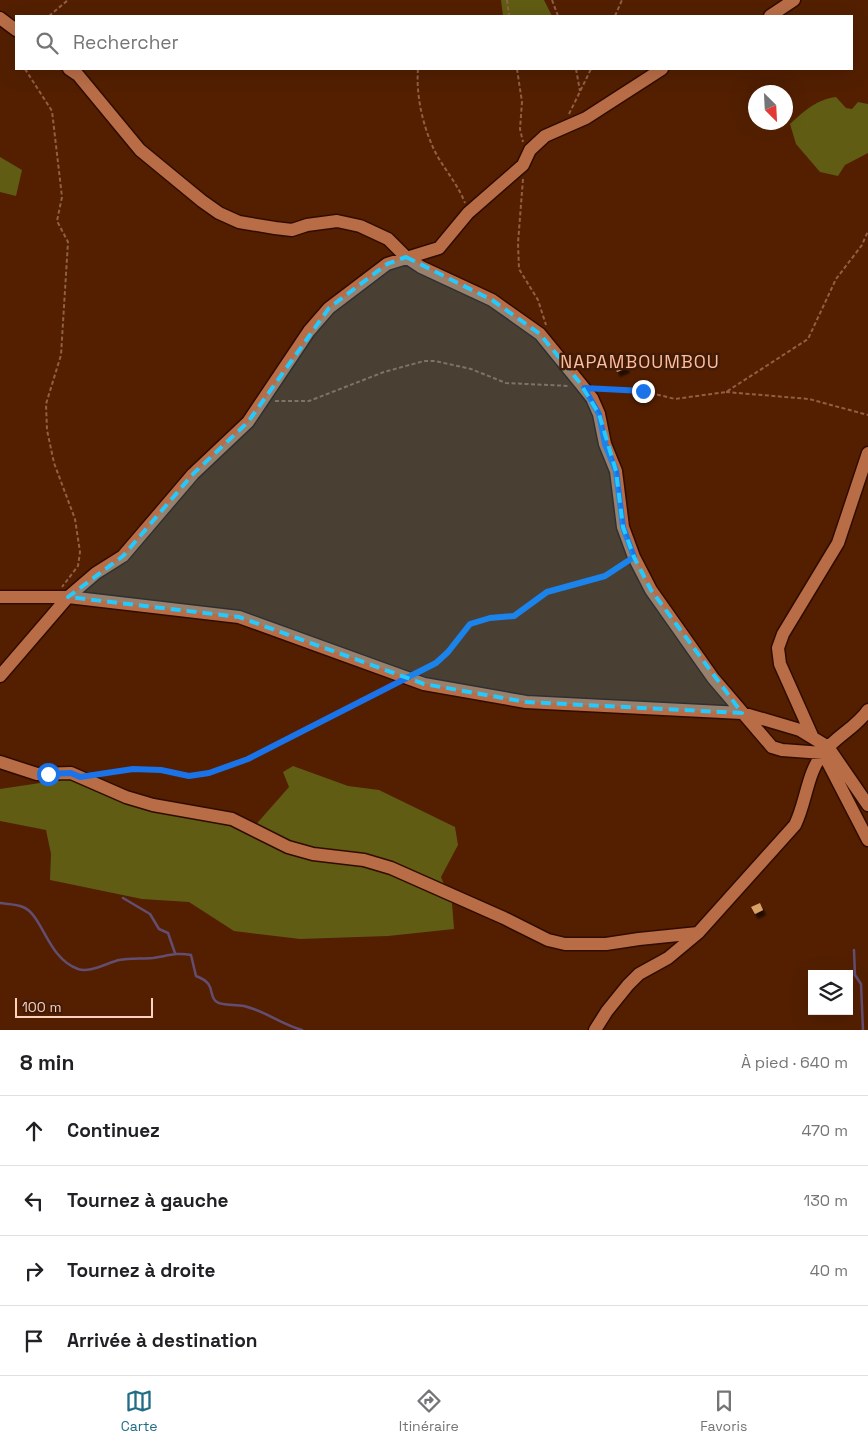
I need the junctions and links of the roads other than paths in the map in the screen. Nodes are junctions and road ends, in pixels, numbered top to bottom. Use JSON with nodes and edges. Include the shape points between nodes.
{"nodes":[{"id":1,"x":794,"y":0,"type":"edge"},
{"id":2,"x":772,"y":15,"type":"edge"},
{"id":3,"x":0,"y":18,"type":"edge"},
{"id":4,"x":15,"y":29,"type":"edge"},
{"id":5,"x":70,"y":70,"type":"edge"},
{"id":6,"x":660,"y":70,"type":"edge"},
{"id":7,"x":406,"y":257,"type":"junction"},
{"id":8,"x":868,"y":453,"type":"edge"},
{"id":9,"x":0,"y":597,"type":"edge"},
{"id":10,"x":62,"y":597,"type":"junction"},
{"id":11,"x":0,"y":676,"type":"edge"},
{"id":12,"x":868,"y":710,"type":"edge"},
{"id":13,"x":742,"y":713,"type":"junction"},
{"id":14,"x":813,"y":738,"type":"junction"},
{"id":15,"x":826,"y":750,"type":"junction"},
{"id":16,"x":0,"y":762,"type":"edge"},
{"id":17,"x":868,"y":805,"type":"edge"},
{"id":18,"x":868,"y":840,"type":"edge"},
{"id":19,"x":698,"y":933,"type":"junction"},
{"id":20,"x":595,"y":1030,"type":"edge"}],
"edges":[{"from":1,"to":2,"type":"street"},
{"from":3,"to":4,"type":"street"},
{"from":5,"to":7,"type":"street","via":[[140,150],[219,213],[239,222],[292,230],[337,221],[360,226],[388,239]]},
{"from":6,"to":7,"type":"street","via":[[586,118],[545,136],[505,182],[468,213],[439,248]]},
{"from":7,"to":10,"type":"street","via":[[386,264],[329,308],[309,331],[248,422],[193,474],[123,556]]},
{"from":7,"to":13,"type":"street","via":[[421,268],[492,300],[540,334],[584,388],[599,414],[605,444],[616,471],[623,527],[634,557],[651,590]]},
{"from":8,"to":14,"type":"street","via":[[838,543],[778,648],[780,664]]},
{"from":9,"to":10,"type":"street"},
{"from":10,"to":11,"type":"street"},
{"from":10,"to":13,"type":"street","via":[[239,616],[424,684],[526,702]]},
{"from":12,"to":15,"type":"street"},
{"from":13,"to":14,"type":"street","via":[[800,730]]},
{"from":13,"to":15,"type":"street","via":[[772,747]]},
{"from":14,"to":15,"type":"street"},
{"from":15,"to":17,"type":"street"},
{"from":15,"to":18,"type":"street"},
{"from":15,"to":19,"type":"street","via":[[814,769],[795,825]]},
{"from":16,"to":19,"type":"street","via":[[37,774],[71,773],[153,805],[232,820],[288,847],[391,868],[548,940],[565,944],[606,944]]},
{"from":19,"to":20,"type":"street","via":[[668,958],[639,974],[606,1011]]}]}
